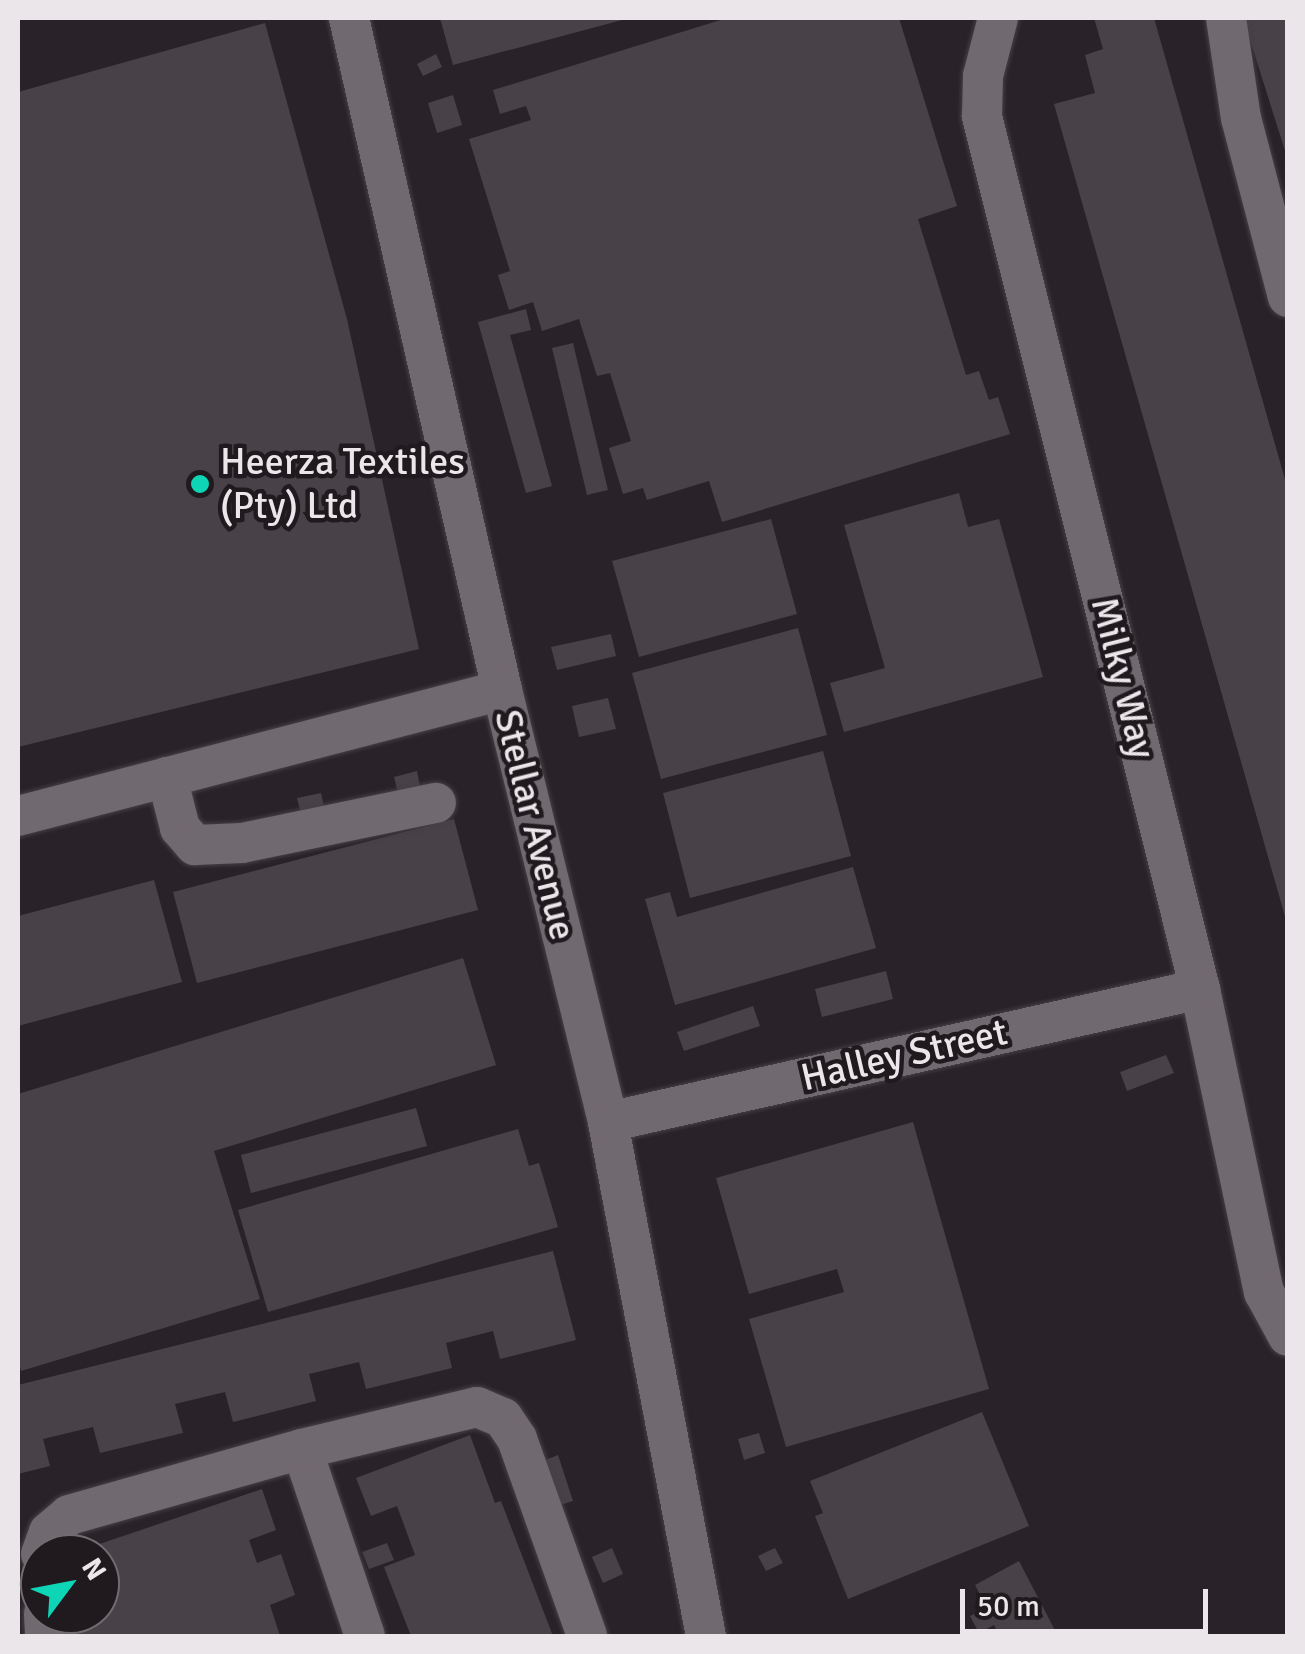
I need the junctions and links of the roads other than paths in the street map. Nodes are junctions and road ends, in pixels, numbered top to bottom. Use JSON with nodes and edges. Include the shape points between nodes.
{"nodes":[{"id":1,"x":349,"y":18,"type":"edge"},
{"id":2,"x":998,"y":18,"type":"edge"},
{"id":3,"x":1226,"y":18,"type":"edge"},
{"id":4,"x":1288,"y":297,"type":"edge"},
{"id":5,"x":502,"y":690,"type":"junction"},
{"id":6,"x":168,"y":777,"type":"junction"},
{"id":7,"x":436,"y":803,"type":"dead end"},
{"id":8,"x":18,"y":816,"type":"edge"},
{"id":9,"x":1200,"y":988,"type":"junction"},
{"id":10,"x":608,"y":1122,"type":"junction"},
{"id":11,"x":1288,"y":1336,"type":"edge"},
{"id":12,"x":302,"y":1449,"type":"junction"},
{"id":13,"x":48,"y":1534,"type":"edge"},
{"id":14,"x":365,"y":1636,"type":"edge"},
{"id":15,"x":588,"y":1636,"type":"edge"},
{"id":16,"x":706,"y":1636,"type":"edge"}],
"edges":[{"from":1,"to":5,"type":"street","name":"Stellar Avenue"},
{"from":2,"to":9,"type":"street","name":"Milky Way","via":[[983,76],[982,116]]},
{"from":3,"to":4,"type":"street","via":[[1241,118]]},
{"from":5,"to":6,"type":"street"},
{"from":5,"to":10,"type":"street","name":"Stellar Avenue"},
{"from":6,"to":7,"type":"street","via":[[180,828],[195,845],[242,843]]},
{"from":6,"to":8,"type":"street"},
{"from":9,"to":10,"type":"street","name":"Halley Street"},
{"from":9,"to":11,"type":"street","name":"Milky Way","via":[[1264,1292]]},
{"from":10,"to":16,"type":"street","name":"Stellar Avenue"},
{"from":12,"to":13,"type":"street","via":[[69,1515]]},
{"from":12,"to":14,"type":"street"},
{"from":12,"to":15,"type":"street","via":[[476,1407],[502,1418],[517,1439]]}]}
